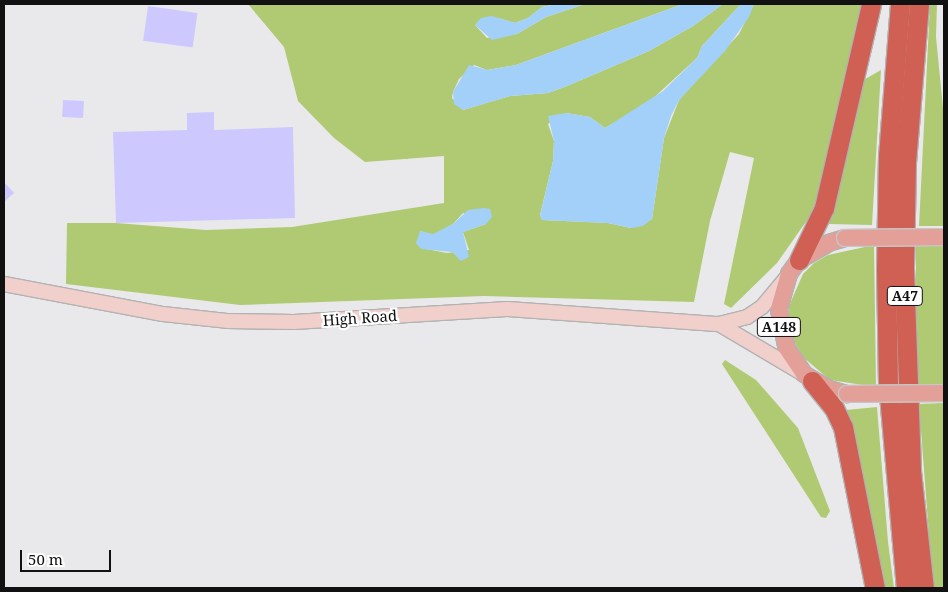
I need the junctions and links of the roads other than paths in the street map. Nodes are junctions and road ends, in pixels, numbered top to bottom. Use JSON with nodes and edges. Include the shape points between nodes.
{"nodes":[{"id":1,"x":871,"y":4,"type":"edge"},
{"id":2,"x":900,"y":4,"type":"edge"},
{"id":3,"x":919,"y":4,"type":"edge"},
{"id":4,"x":944,"y":237,"type":"edge"},
{"id":5,"x":794,"y":267,"type":"junction"},
{"id":6,"x":4,"y":284,"type":"edge"},
{"id":7,"x":713,"y":323,"type":"junction"},
{"id":8,"x":808,"y":377,"type":"junction"},
{"id":9,"x":944,"y":393,"type":"edge"},
{"id":10,"x":875,"y":588,"type":"edge"},
{"id":11,"x":906,"y":588,"type":"edge"},
{"id":12,"x":924,"y":588,"type":"edge"}],
"edges":[{"from":1,"to":5,"type":"highway","via":[[824,208]]},
{"from":2,"to":11,"type":"highway","number":"A47","via":[[888,155],[886,269],[888,383]]},
{"from":3,"to":12,"type":"highway","number":"A47","via":[[906,163],[904,268],[911,472]]},
{"from":4,"to":5,"type":"main road","bridge":true,"via":[[845,238],[828,243]]},
{"from":5,"to":7,"type":"street","name":"High Road","via":[[762,307],[747,317]]},
{"from":5,"to":8,"type":"main road","number":"A148","via":[[781,296],[779,327],[786,346]]},
{"from":6,"to":7,"type":"street","name":"High Road","via":[[162,314],[227,321],[294,322],[508,310]]},
{"from":7,"to":8,"type":"street","name":"High Road"},
{"from":8,"to":9,"type":"main road","bridge":true,"via":[[847,394]]},
{"from":8,"to":10,"type":"highway","via":[[834,408],[843,427]]}]}
